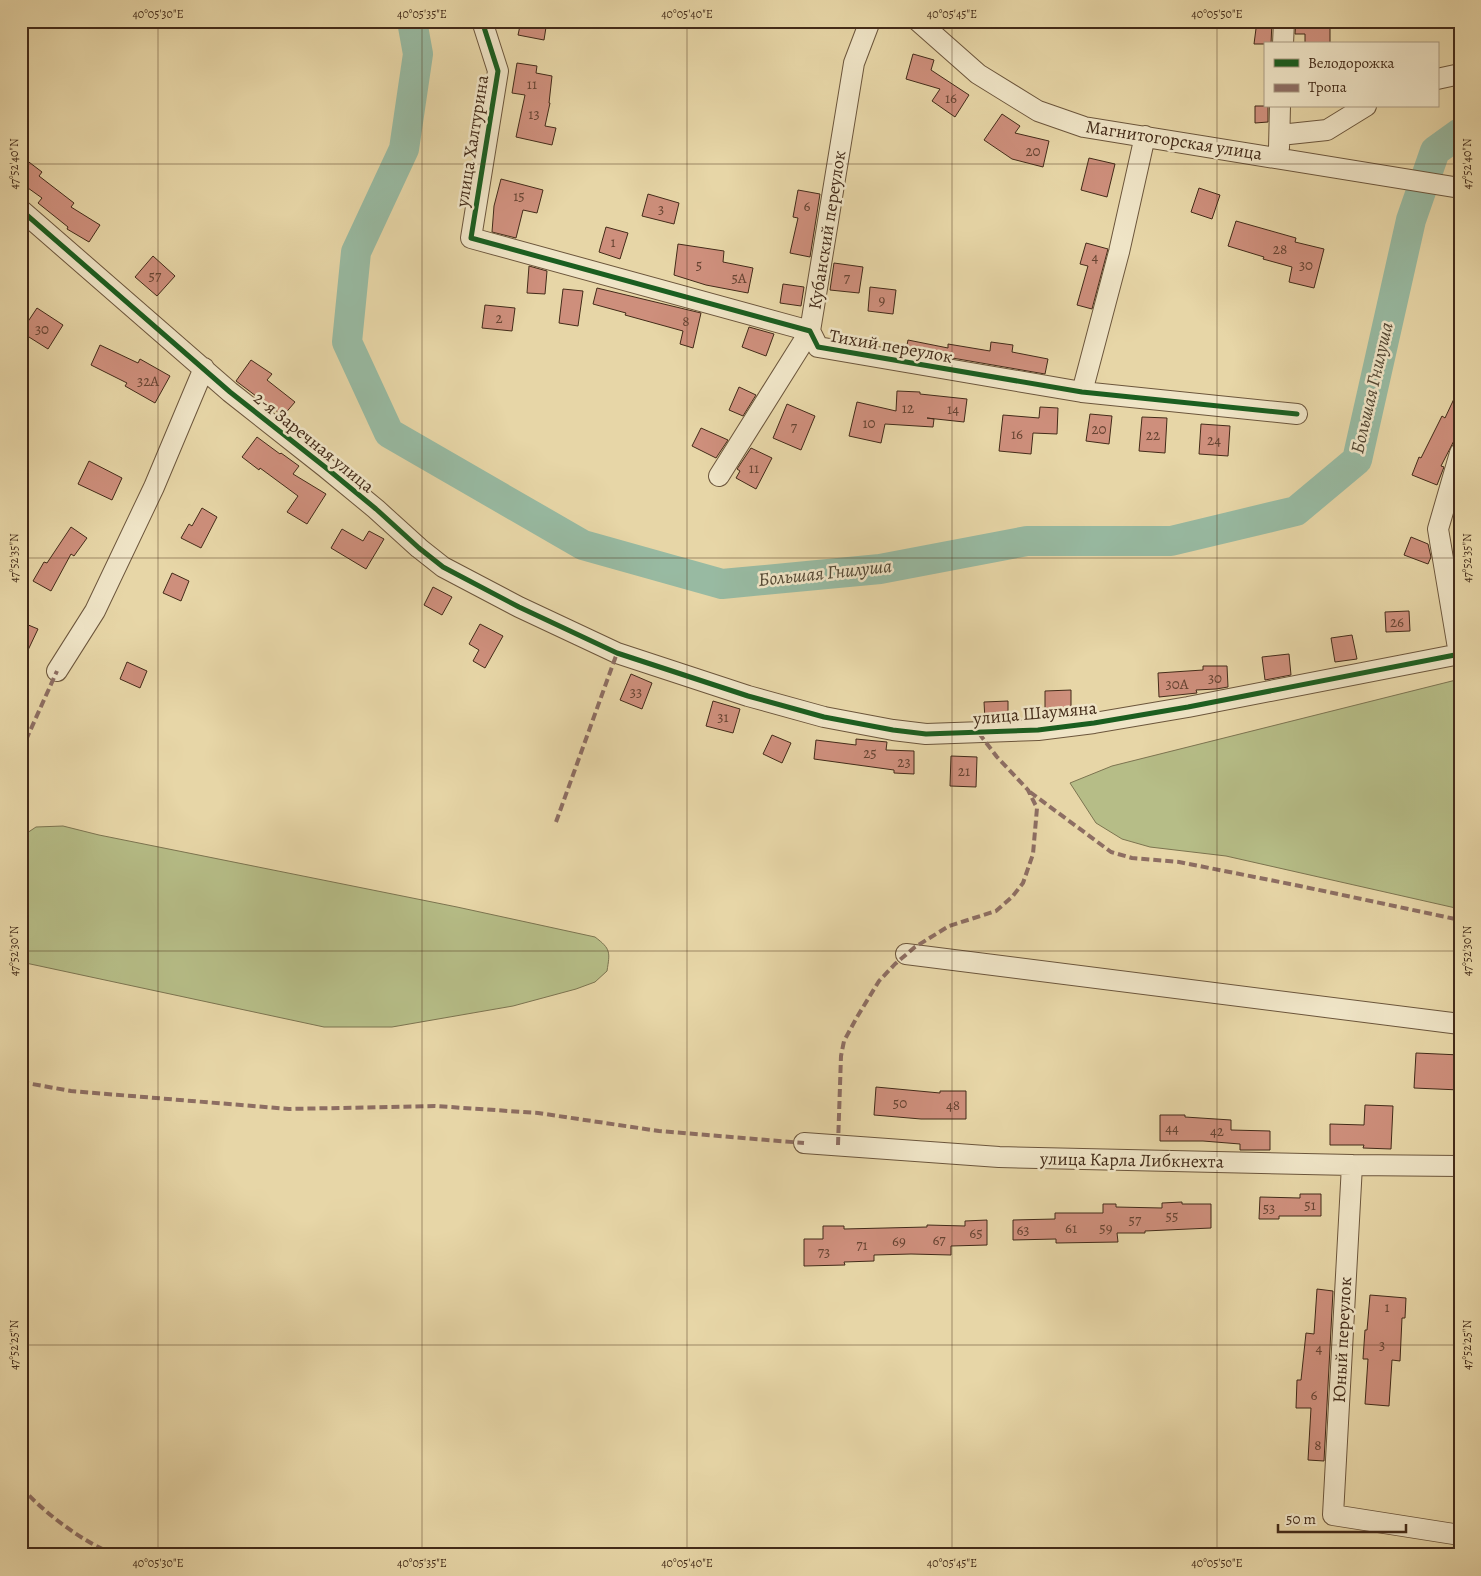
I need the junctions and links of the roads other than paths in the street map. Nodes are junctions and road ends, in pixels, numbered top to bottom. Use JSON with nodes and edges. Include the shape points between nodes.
{"nodes":[{"id":1,"x":482,"y":21,"type":"edge"},
{"id":2,"x":870,"y":21,"type":"edge"},
{"id":3,"x":918,"y":21,"type":"edge"},
{"id":4,"x":1284,"y":21,"type":"edge"},
{"id":5,"x":1283,"y":42,"type":"edge"},
{"id":6,"x":1460,"y":74,"type":"edge"},
{"id":7,"x":1438,"y":79,"type":"edge"},
{"id":8,"x":1280,"y":108,"type":"edge"},
{"id":9,"x":1363,"y":108,"type":"edge"},
{"id":10,"x":1280,"y":135,"type":"junction"},
{"id":11,"x":1145,"y":136,"type":"junction"},
{"id":12,"x":1279,"y":158,"type":"junction"},
{"id":13,"x":1460,"y":188,"type":"edge"},
{"id":14,"x":21,"y":210,"type":"edge"},
{"id":15,"x":471,"y":238,"type":"joint"},
{"id":16,"x":810,"y":331,"type":"junction"},
{"id":17,"x":204,"y":368,"type":"junction"},
{"id":18,"x":1082,"y":392,"type":"junction"},
{"id":19,"x":1297,"y":414,"type":"dead end"},
{"id":20,"x":1460,"y":453,"type":"edge"},
{"id":21,"x":719,"y":476,"type":"dead end"},
{"id":22,"x":618,"y":653,"type":"joint"},
{"id":23,"x":1459,"y":654,"type":"edge"},
{"id":24,"x":57,"y":671,"type":"dead end"},
{"id":25,"x":906,"y":954,"type":"dead end"},
{"id":26,"x":1460,"y":1024,"type":"edge"},
{"id":27,"x":804,"y":1143,"type":"dead end"},
{"id":28,"x":1352,"y":1165,"type":"junction"},
{"id":29,"x":1460,"y":1166,"type":"edge"},
{"id":30,"x":1460,"y":1535,"type":"edge"}],
"edges":[{"from":1,"to":15,"type":"street","name":"улица Халтурина","via":[[498,71]]},
{"from":2,"to":16,"type":"street","name":"Кубанский переулок","via":[[854,63]]},
{"from":3,"to":11,"type":"street","name":"Магнитогорская улица","via":[[978,74],[1038,112],[1084,127]]},
{"from":4,"to":5,"type":"street"},
{"from":6,"to":7,"type":"street"},
{"from":8,"to":10,"type":"street"},
{"from":9,"to":10,"type":"street","via":[[1327,130]]},
{"from":10,"to":12,"type":"street"},
{"from":11,"to":12,"type":"street","name":"Магнитогорская улица"},
{"from":11,"to":18,"type":"street"},
{"from":12,"to":13,"type":"street","name":"Магнитогорская улица"},
{"from":14,"to":17,"type":"street","name":"2-я Заречная улица"},
{"from":15,"to":16,"type":"street","name":"Тихий переулок"},
{"from":16,"to":18,"type":"street","name":"Тихий переулок","via":[[818,347]]},
{"from":16,"to":21,"type":"street","name":"Кубанский переулок"},
{"from":17,"to":22,"type":"street","name":"2-я Заречная улица","via":[[443,567]]},
{"from":17,"to":24,"type":"street","via":[[154,487],[95,611]]},
{"from":18,"to":19,"type":"street","name":"Тихий переулок"},
{"from":20,"to":23,"type":"street","via":[[1438,529]]},
{"from":22,"to":23,"type":"street","name":"улица Шаумяна","via":[[824,717],[926,734],[1038,730],[1094,723]]},
{"from":25,"to":26,"type":"street"},
{"from":27,"to":28,"type":"street","name":"улица Карла Либкнехта","via":[[999,1157]]},
{"from":28,"to":29,"type":"street","name":"улица Карла Либкнехта"},
{"from":28,"to":30,"type":"street","name":"Юный переулок","via":[[1333,1515]]}]}
